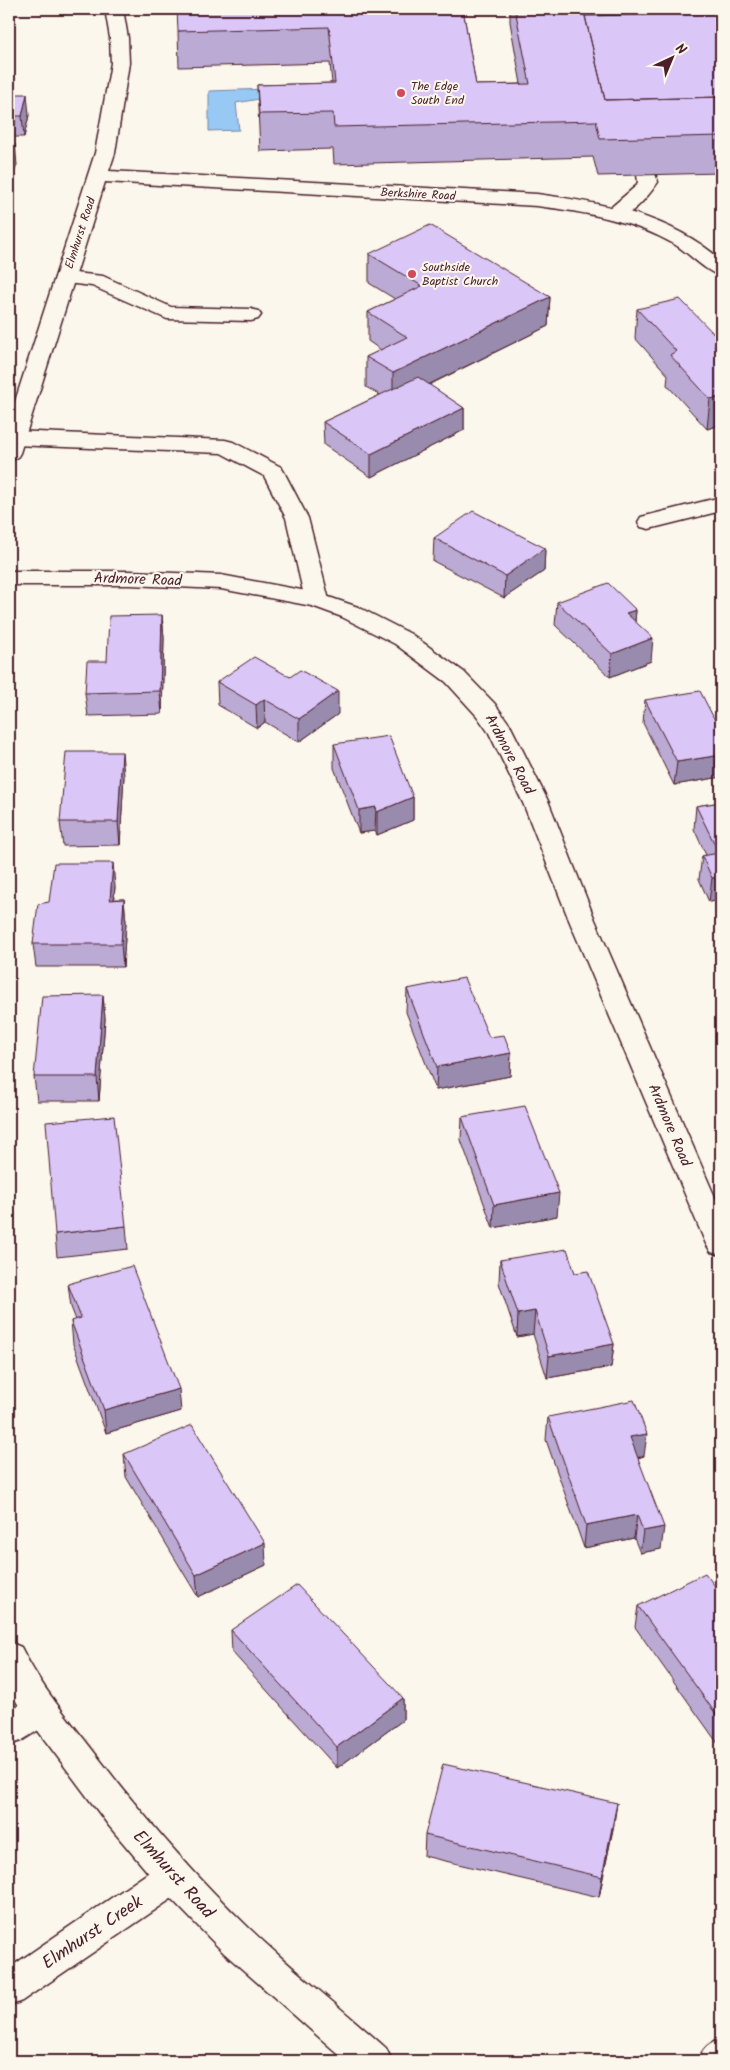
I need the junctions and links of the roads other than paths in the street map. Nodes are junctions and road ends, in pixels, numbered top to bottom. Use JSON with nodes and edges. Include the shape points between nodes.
{"nodes":[{"id":1,"x":114,"y":9,"type":"edge"},
{"id":2,"x":647,"y":174,"type":"edge"},
{"id":3,"x":98,"y":176,"type":"junction"},
{"id":4,"x":615,"y":214,"type":"junction"},
{"id":5,"x":721,"y":270,"type":"edge"},
{"id":6,"x":65,"y":278,"type":"junction"},
{"id":7,"x":250,"y":315,"type":"dead end"},
{"id":8,"x":11,"y":445,"type":"edge"},
{"id":9,"x":721,"y":504,"type":"edge"},
{"id":10,"x":649,"y":522,"type":"dead end"},
{"id":11,"x":9,"y":578,"type":"edge"},
{"id":12,"x":318,"y":600,"type":"junction"},
{"id":13,"x":721,"y":1244,"type":"edge"},
{"id":14,"x":9,"y":1657,"type":"edge"},
{"id":15,"x":41,"y":1710,"type":"junction"},
{"id":16,"x":9,"y":1730,"type":"edge"},
{"id":17,"x":174,"y":1876,"type":"junction"},
{"id":18,"x":9,"y":1989,"type":"edge"},
{"id":19,"x":721,"y":2057,"type":"edge"},
{"id":20,"x":373,"y":2061,"type":"edge"},
{"id":21,"x":718,"y":2061,"type":"edge"}],
"edges":[{"from":1,"to":3,"type":"street","name":"Elmhurst Road","via":[[120,63],[116,98]]},
{"from":2,"to":4,"type":"street","via":[[648,182],[643,190]]},
{"from":3,"to":4,"type":"street","name":"Berkshire Road","via":[[536,200]]},
{"from":3,"to":6,"type":"street","name":"Elmhurst Road"},
{"from":4,"to":5,"type":"street","name":"Berkshire Road","via":[[684,240]]},
{"from":6,"to":7,"type":"street","via":[[96,280],[167,313]]},
{"from":6,"to":8,"type":"street","name":"Elmhurst Road"},
{"from":8,"to":12,"type":"street","via":[[225,446],[273,472],[297,518]]},
{"from":9,"to":10,"type":"street"},
{"from":11,"to":12,"type":"street","name":"Ardmore Road","via":[[221,582]]},
{"from":12,"to":13,"type":"street","name":"Ardmore Road","via":[[403,638],[462,684],[501,731],[536,803],[582,920]]},
{"from":14,"to":15,"type":"street","name":"Elmhurst Road","via":[[21,1682]]},
{"from":15,"to":16,"type":"street"},
{"from":15,"to":17,"type":"street","name":"Elmhurst Road"},
{"from":17,"to":18,"type":"street","name":"Elmhurst Creek"},
{"from":17,"to":20,"type":"street","name":"Elmhurst Road","via":[[237,1942]]},
{"from":19,"to":21,"type":"street"}]}
